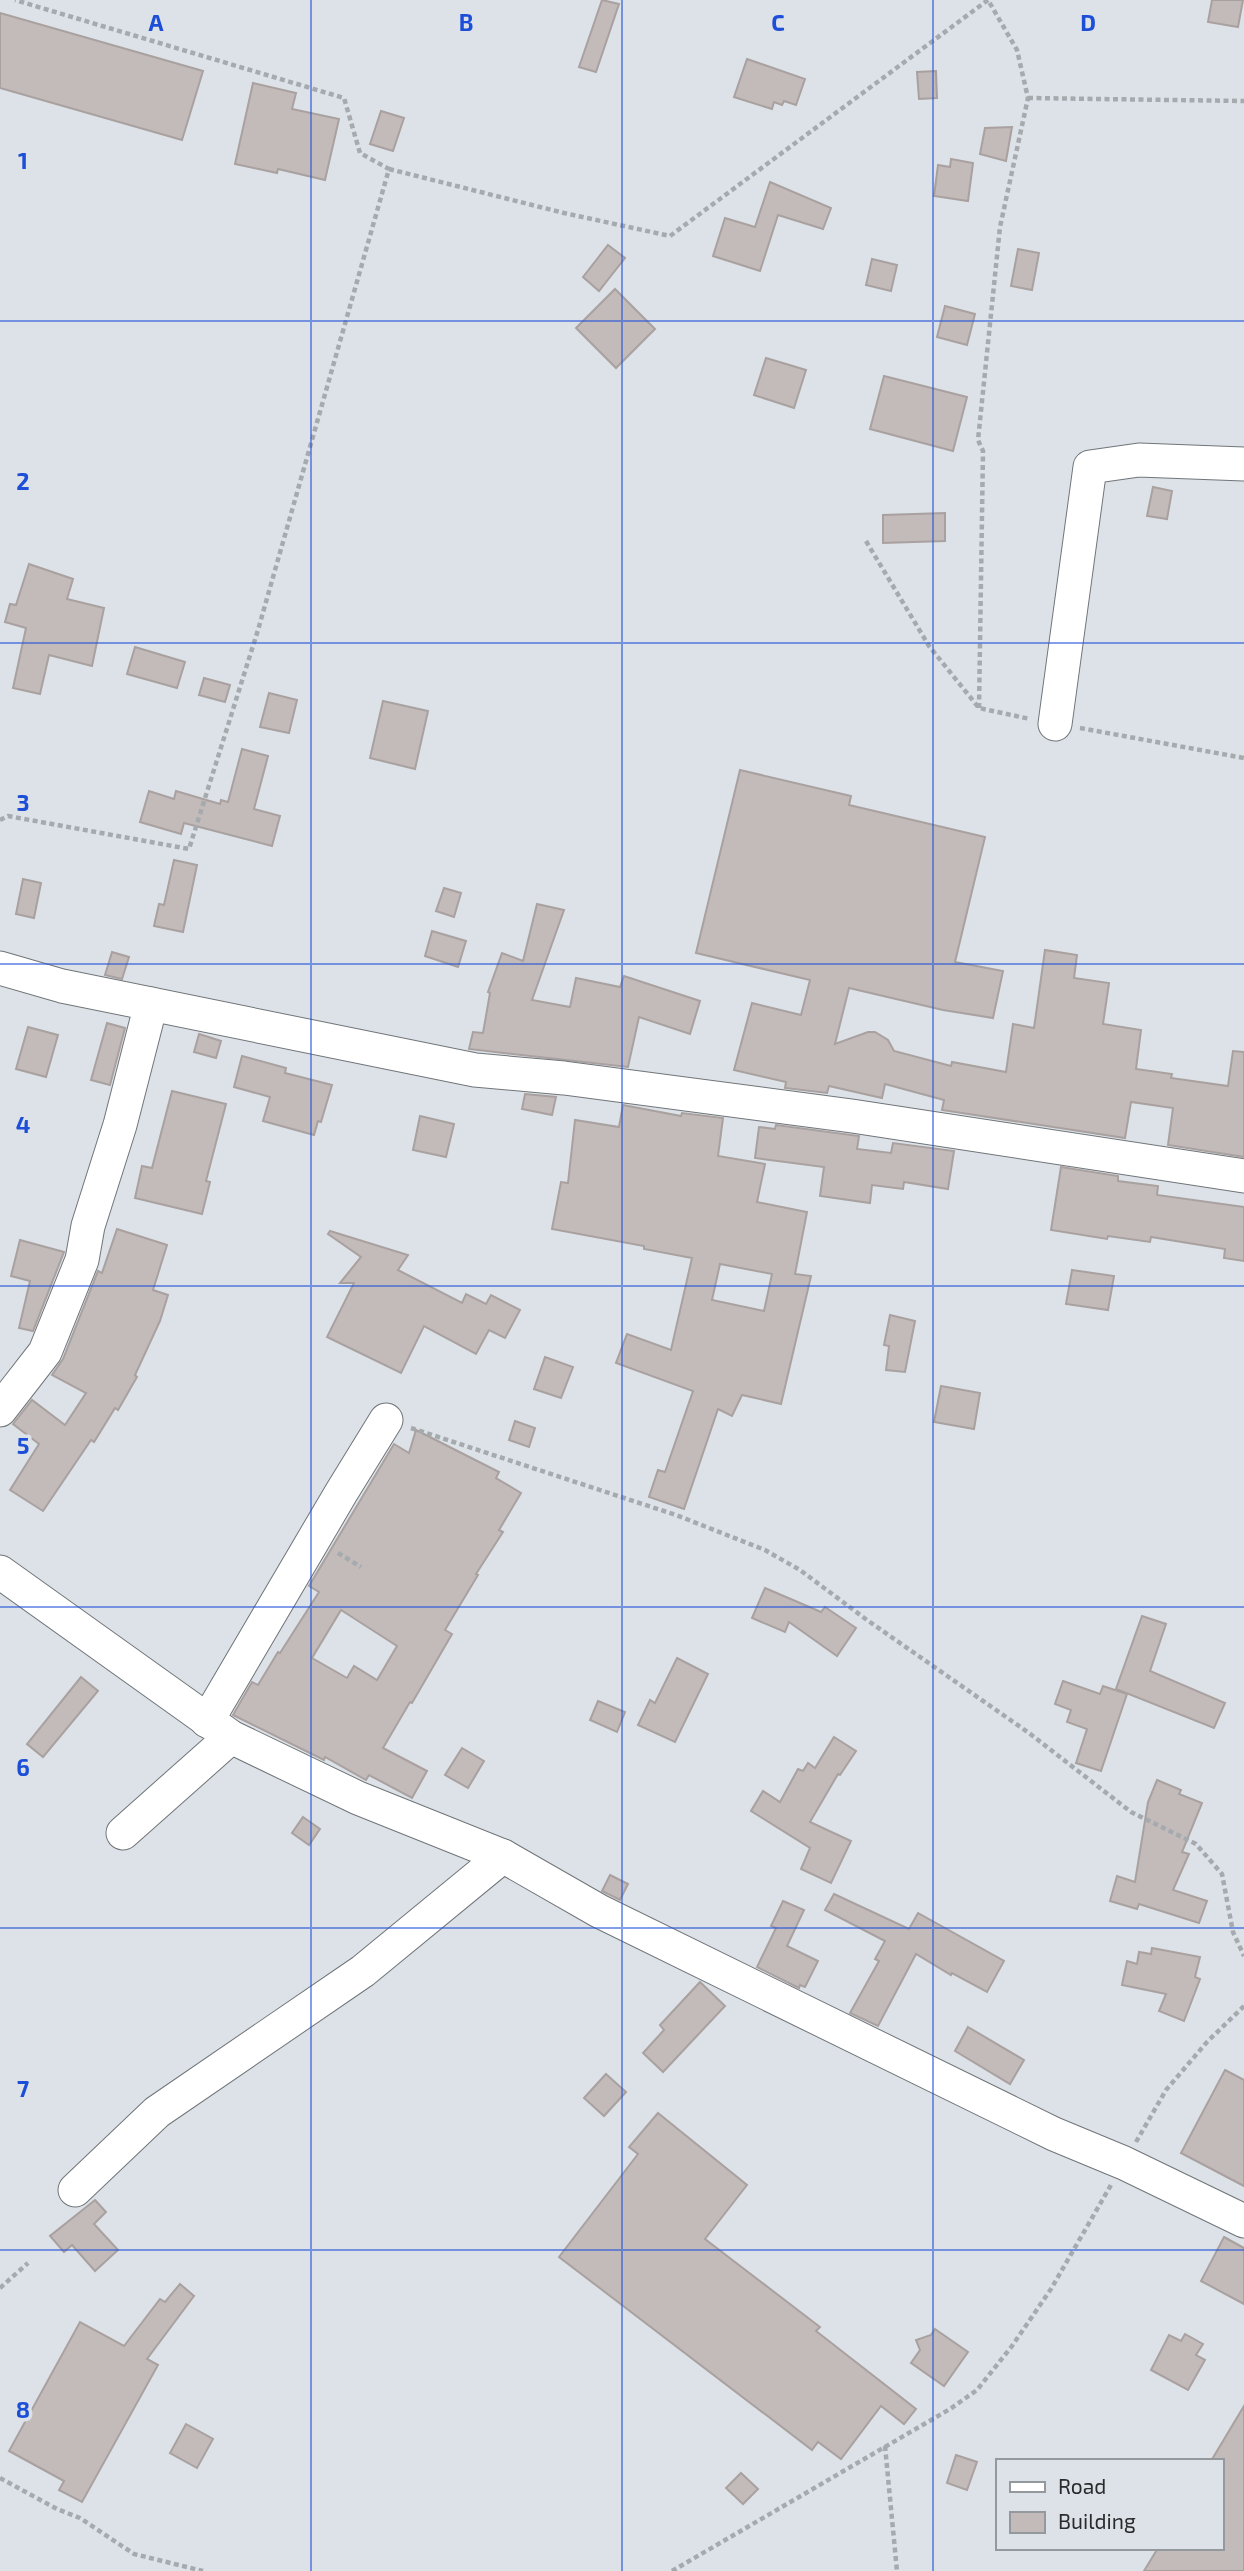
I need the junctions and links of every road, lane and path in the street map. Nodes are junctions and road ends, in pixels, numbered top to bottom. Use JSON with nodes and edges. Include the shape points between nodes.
{"nodes":[{"id":1,"x":15,"y":0,"type":"edge"},
{"id":2,"x":988,"y":0,"type":"edge"},
{"id":3,"x":1028,"y":98,"type":"junction"},
{"id":4,"x":1244,"y":101,"type":"edge"},
{"id":5,"x":389,"y":169,"type":"junction"},
{"id":6,"x":1244,"y":464,"type":"edge"},
{"id":7,"x":979,"y":709,"type":"dead end"},
{"id":8,"x":1055,"y":724,"type":"dead end"},
{"id":9,"x":0,"y":820,"type":"edge"},
{"id":10,"x":0,"y":968,"type":"edge"},
{"id":11,"x":151,"y":1004,"type":"junction"},
{"id":12,"x":1244,"y":1176,"type":"edge"},
{"id":13,"x":0,"y":1410,"type":"edge"},
{"id":14,"x":386,"y":1420,"type":"joint"},
{"id":15,"x":0,"y":1572,"type":"edge"},
{"id":16,"x":219,"y":1729,"type":"junction"},
{"id":17,"x":123,"y":1832,"type":"dead end"},
{"id":18,"x":503,"y":1856,"type":"junction"},
{"id":19,"x":1244,"y":1956,"type":"edge"},
{"id":20,"x":1244,"y":2006,"type":"edge"},
{"id":21,"x":1124,"y":2163,"type":"junction"},
{"id":22,"x":75,"y":2190,"type":"dead end"},
{"id":23,"x":1244,"y":2221,"type":"edge"},
{"id":24,"x":28,"y":2263,"type":"dead end"},
{"id":25,"x":0,"y":2288,"type":"edge"},
{"id":26,"x":885,"y":2446,"type":"junction"},
{"id":27,"x":0,"y":2478,"type":"edge"},
{"id":28,"x":203,"y":2571,"type":"edge"},
{"id":29,"x":672,"y":2571,"type":"edge"},
{"id":30,"x":897,"y":2571,"type":"edge"}],
"edges":[{"from":1,"to":5,"type":"path","via":[[344,98],[360,153]]},
{"from":2,"to":3,"type":"path","via":[[1017,50]]},
{"from":2,"to":5,"type":"path","via":[[670,236]]},
{"from":3,"to":4,"type":"path"},
{"from":3,"to":7,"type":"path","via":[[1000,227],[978,440],[983,451]]},
{"from":5,"to":9,"type":"path","via":[[258,630],[189,849],[8,816]]},
{"from":6,"to":8,"type":"street","via":[[1139,460],[1090,467]]},
{"from":10,"to":11,"type":"street"},
{"from":11,"to":12,"type":"street","via":[[474,1070],[852,1116]]},
{"from":11,"to":13,"type":"street","via":[[82,1260],[44,1352]]},
{"from":14,"to":16,"type":"street","via":[[341,1493]]},
{"from":14,"to":19,"type":"path","via":[[676,1515],[765,1550],[800,1570],[1029,1733],[1131,1812],[1196,1844],[1222,1874],[1233,1931]]},
{"from":15,"to":16,"type":"street"},
{"from":16,"to":17,"type":"street"},
{"from":16,"to":18,"type":"street","via":[[358,1798]]},
{"from":18,"to":21,"type":"street","via":[[599,1911],[1054,2134]]},
{"from":18,"to":22,"type":"street","via":[[363,1971],[156,2112]]},
{"from":20,"to":21,"type":"path","via":[[1166,2090]]},
{"from":21,"to":23,"type":"street"},
{"from":21,"to":26,"type":"path","via":[[1051,2289],[977,2390]]},
{"from":24,"to":25,"type":"path"},
{"from":26,"to":29,"type":"path"},
{"from":26,"to":30,"type":"path"},
{"from":27,"to":28,"type":"path","via":[[80,2518],[134,2554]]}]}
